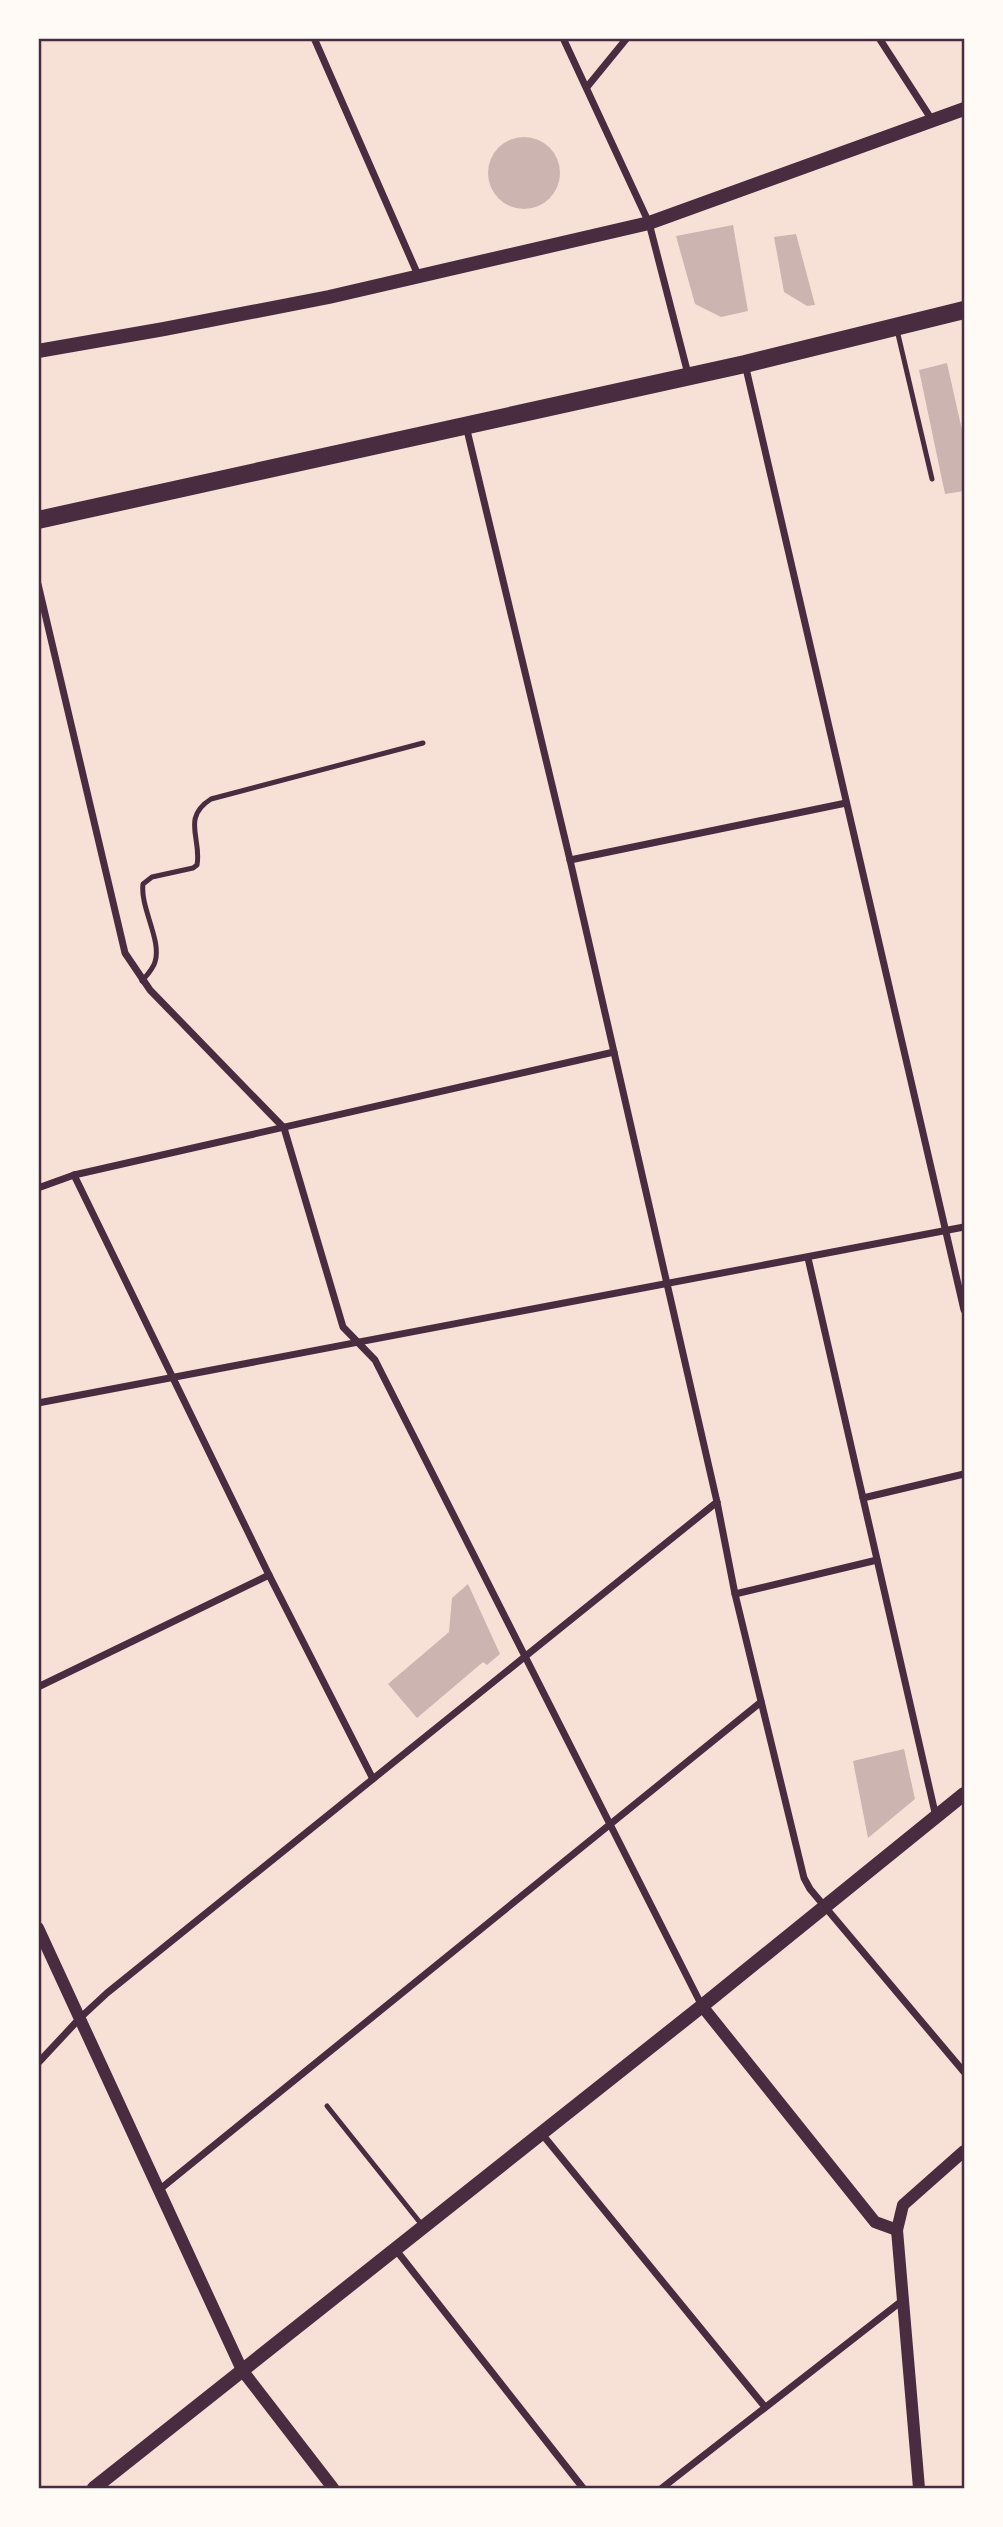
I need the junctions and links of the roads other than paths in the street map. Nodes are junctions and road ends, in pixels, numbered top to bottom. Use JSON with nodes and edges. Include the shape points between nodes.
{"nodes":[{"id":1,"x":314,"y":38,"type":"edge"},
{"id":2,"x":563,"y":38,"type":"edge"},
{"id":3,"x":627,"y":38,"type":"edge"},
{"id":4,"x":879,"y":38,"type":"edge"},
{"id":5,"x":38,"y":83,"type":"edge"},
{"id":6,"x":587,"y":87,"type":"junction"},
{"id":7,"x":38,"y":88,"type":"edge"},
{"id":8,"x":964,"y":109,"type":"edge"},
{"id":9,"x":932,"y":121,"type":"junction"},
{"id":10,"x":649,"y":223,"type":"junction"},
{"id":11,"x":418,"y":275,"type":"junction"},
{"id":12,"x":964,"y":310,"type":"edge"},
{"id":13,"x":897,"y":327,"type":"junction"},
{"id":14,"x":38,"y":351,"type":"edge"},
{"id":15,"x":745,"y":363,"type":"junction"},
{"id":16,"x":688,"y":376,"type":"junction"},
{"id":17,"x":466,"y":425,"type":"junction"},
{"id":18,"x":932,"y":479,"type":"dead end"},
{"id":19,"x":38,"y":520,"type":"edge"},
{"id":20,"x":38,"y":584,"type":"edge"},
{"id":21,"x":422,"y":743,"type":"dead end"},
{"id":22,"x":846,"y":803,"type":"junction"},
{"id":23,"x":570,"y":860,"type":"junction"},
{"id":24,"x":142,"y":981,"type":"junction"},
{"id":25,"x":614,"y":1052,"type":"junction"},
{"id":26,"x":284,"y":1128,"type":"junction"},
{"id":27,"x":74,"y":1175,"type":"junction"},
{"id":28,"x":38,"y":1188,"type":"edge"},
{"id":29,"x":964,"y":1227,"type":"edge"},
{"id":30,"x":947,"y":1230,"type":"junction"},
{"id":31,"x":808,"y":1258,"type":"junction"},
{"id":32,"x":667,"y":1284,"type":"junction"},
{"id":33,"x":964,"y":1310,"type":"edge"},
{"id":34,"x":358,"y":1342,"type":"junction"},
{"id":35,"x":174,"y":1378,"type":"junction"},
{"id":36,"x":38,"y":1403,"type":"edge"},
{"id":37,"x":964,"y":1474,"type":"edge"},
{"id":38,"x":863,"y":1498,"type":"junction"},
{"id":39,"x":717,"y":1502,"type":"junction"},
{"id":40,"x":877,"y":1560,"type":"junction"},
{"id":41,"x":269,"y":1575,"type":"junction"},
{"id":42,"x":735,"y":1594,"type":"junction"},
{"id":43,"x":526,"y":1657,"type":"junction"},
{"id":44,"x":38,"y":1687,"type":"edge"},
{"id":45,"x":761,"y":1702,"type":"junction"},
{"id":46,"x":373,"y":1779,"type":"junction"},
{"id":47,"x":964,"y":1794,"type":"edge"},
{"id":48,"x":936,"y":1817,"type":"junction"},
{"id":49,"x":609,"y":1827,"type":"junction"},
{"id":50,"x":825,"y":1907,"type":"junction"},
{"id":51,"x":38,"y":1928,"type":"edge"},
{"id":52,"x":702,"y":2006,"type":"junction"},
{"id":53,"x":80,"y":2018,"type":"junction"},
{"id":54,"x":38,"y":2063,"type":"edge"},
{"id":55,"x":964,"y":2072,"type":"edge"},
{"id":56,"x":327,"y":2106,"type":"dead end"},
{"id":57,"x":542,"y":2134,"type":"junction"},
{"id":58,"x":964,"y":2151,"type":"edge"},
{"id":59,"x":159,"y":2190,"type":"junction"},
{"id":60,"x":424,"y":2228,"type":"junction"},
{"id":61,"x":897,"y":2230,"type":"junction"},
{"id":62,"x":396,"y":2250,"type":"junction"},
{"id":63,"x":904,"y":2300,"type":"junction"},
{"id":64,"x":242,"y":2370,"type":"junction"},
{"id":65,"x":765,"y":2407,"type":"junction"},
{"id":66,"x":94,"y":2488,"type":"edge"},
{"id":67,"x":333,"y":2488,"type":"edge"},
{"id":68,"x":583,"y":2488,"type":"edge"},
{"id":69,"x":662,"y":2488,"type":"edge"},
{"id":70,"x":919,"y":2488,"type":"edge"}],
"edges":[{"from":1,"to":11,"type":"street"},
{"from":2,"to":6,"type":"street"},
{"from":3,"to":6,"type":"street"},
{"from":4,"to":9,"type":"street"},
{"from":5,"to":7,"type":"lane"},
{"from":6,"to":10,"type":"street"},
{"from":8,"to":9,"type":"main road"},
{"from":9,"to":10,"type":"main road"},
{"from":10,"to":11,"type":"main road"},
{"from":10,"to":16,"type":"street"},
{"from":11,"to":14,"type":"main road","via":[[164,330]]},
{"from":12,"to":13,"type":"main road"},
{"from":13,"to":15,"type":"main road"},
{"from":13,"to":18,"type":"lane"},
{"from":15,"to":16,"type":"main road"},
{"from":15,"to":22,"type":"street"},
{"from":16,"to":17,"type":"main road"},
{"from":17,"to":19,"type":"main road"},
{"from":17,"to":23,"type":"street"},
{"from":20,"to":24,"type":"street","via":[[118,931]]},
{"from":21,"to":24,"type":"lane","via":[[204,804],[194,826],[197,865],[152,877],[144,884],[156,952],[154,965]]},
{"from":22,"to":23,"type":"street"},
{"from":22,"to":30,"type":"street"},
{"from":23,"to":25,"type":"street"},
{"from":24,"to":26,"type":"street"},
{"from":25,"to":26,"type":"street"},
{"from":25,"to":32,"type":"street"},
{"from":26,"to":27,"type":"street"},
{"from":26,"to":34,"type":"street","via":[[343,1327]]},
{"from":27,"to":28,"type":"street"},
{"from":27,"to":35,"type":"street"},
{"from":29,"to":30,"type":"street"},
{"from":30,"to":31,"type":"street"},
{"from":30,"to":33,"type":"street"},
{"from":31,"to":32,"type":"street"},
{"from":31,"to":38,"type":"street"},
{"from":32,"to":34,"type":"street"},
{"from":32,"to":39,"type":"street"},
{"from":34,"to":35,"type":"street"},
{"from":34,"to":43,"type":"street","via":[[375,1360]]},
{"from":35,"to":36,"type":"street"},
{"from":35,"to":41,"type":"street"},
{"from":37,"to":38,"type":"street"},
{"from":38,"to":40,"type":"street"},
{"from":39,"to":42,"type":"street"},
{"from":39,"to":43,"type":"street"},
{"from":40,"to":42,"type":"street"},
{"from":40,"to":48,"type":"street"},
{"from":41,"to":44,"type":"street"},
{"from":41,"to":46,"type":"street"},
{"from":42,"to":45,"type":"street"},
{"from":43,"to":46,"type":"street"},
{"from":43,"to":49,"type":"street"},
{"from":45,"to":49,"type":"street"},
{"from":45,"to":50,"type":"street","via":[[804,1878]]},
{"from":46,"to":53,"type":"street"},
{"from":47,"to":48,"type":"main road"},
{"from":48,"to":50,"type":"main road"},
{"from":49,"to":52,"type":"street"},
{"from":49,"to":59,"type":"street"},
{"from":50,"to":52,"type":"main road"},
{"from":50,"to":55,"type":"street"},
{"from":51,"to":53,"type":"street"},
{"from":52,"to":57,"type":"main road"},
{"from":52,"to":61,"type":"street","via":[[875,2222]]},
{"from":53,"to":54,"type":"street"},
{"from":53,"to":59,"type":"street"},
{"from":56,"to":60,"type":"lane"},
{"from":57,"to":60,"type":"main road"},
{"from":57,"to":65,"type":"street"},
{"from":58,"to":61,"type":"street","via":[[903,2205]]},
{"from":59,"to":64,"type":"street"},
{"from":60,"to":62,"type":"main road"},
{"from":61,"to":63,"type":"street"},
{"from":62,"to":64,"type":"main road"},
{"from":62,"to":68,"type":"street"},
{"from":63,"to":65,"type":"street"},
{"from":63,"to":70,"type":"street"},
{"from":64,"to":66,"type":"main road"},
{"from":64,"to":67,"type":"street"},
{"from":65,"to":69,"type":"street"}]}
